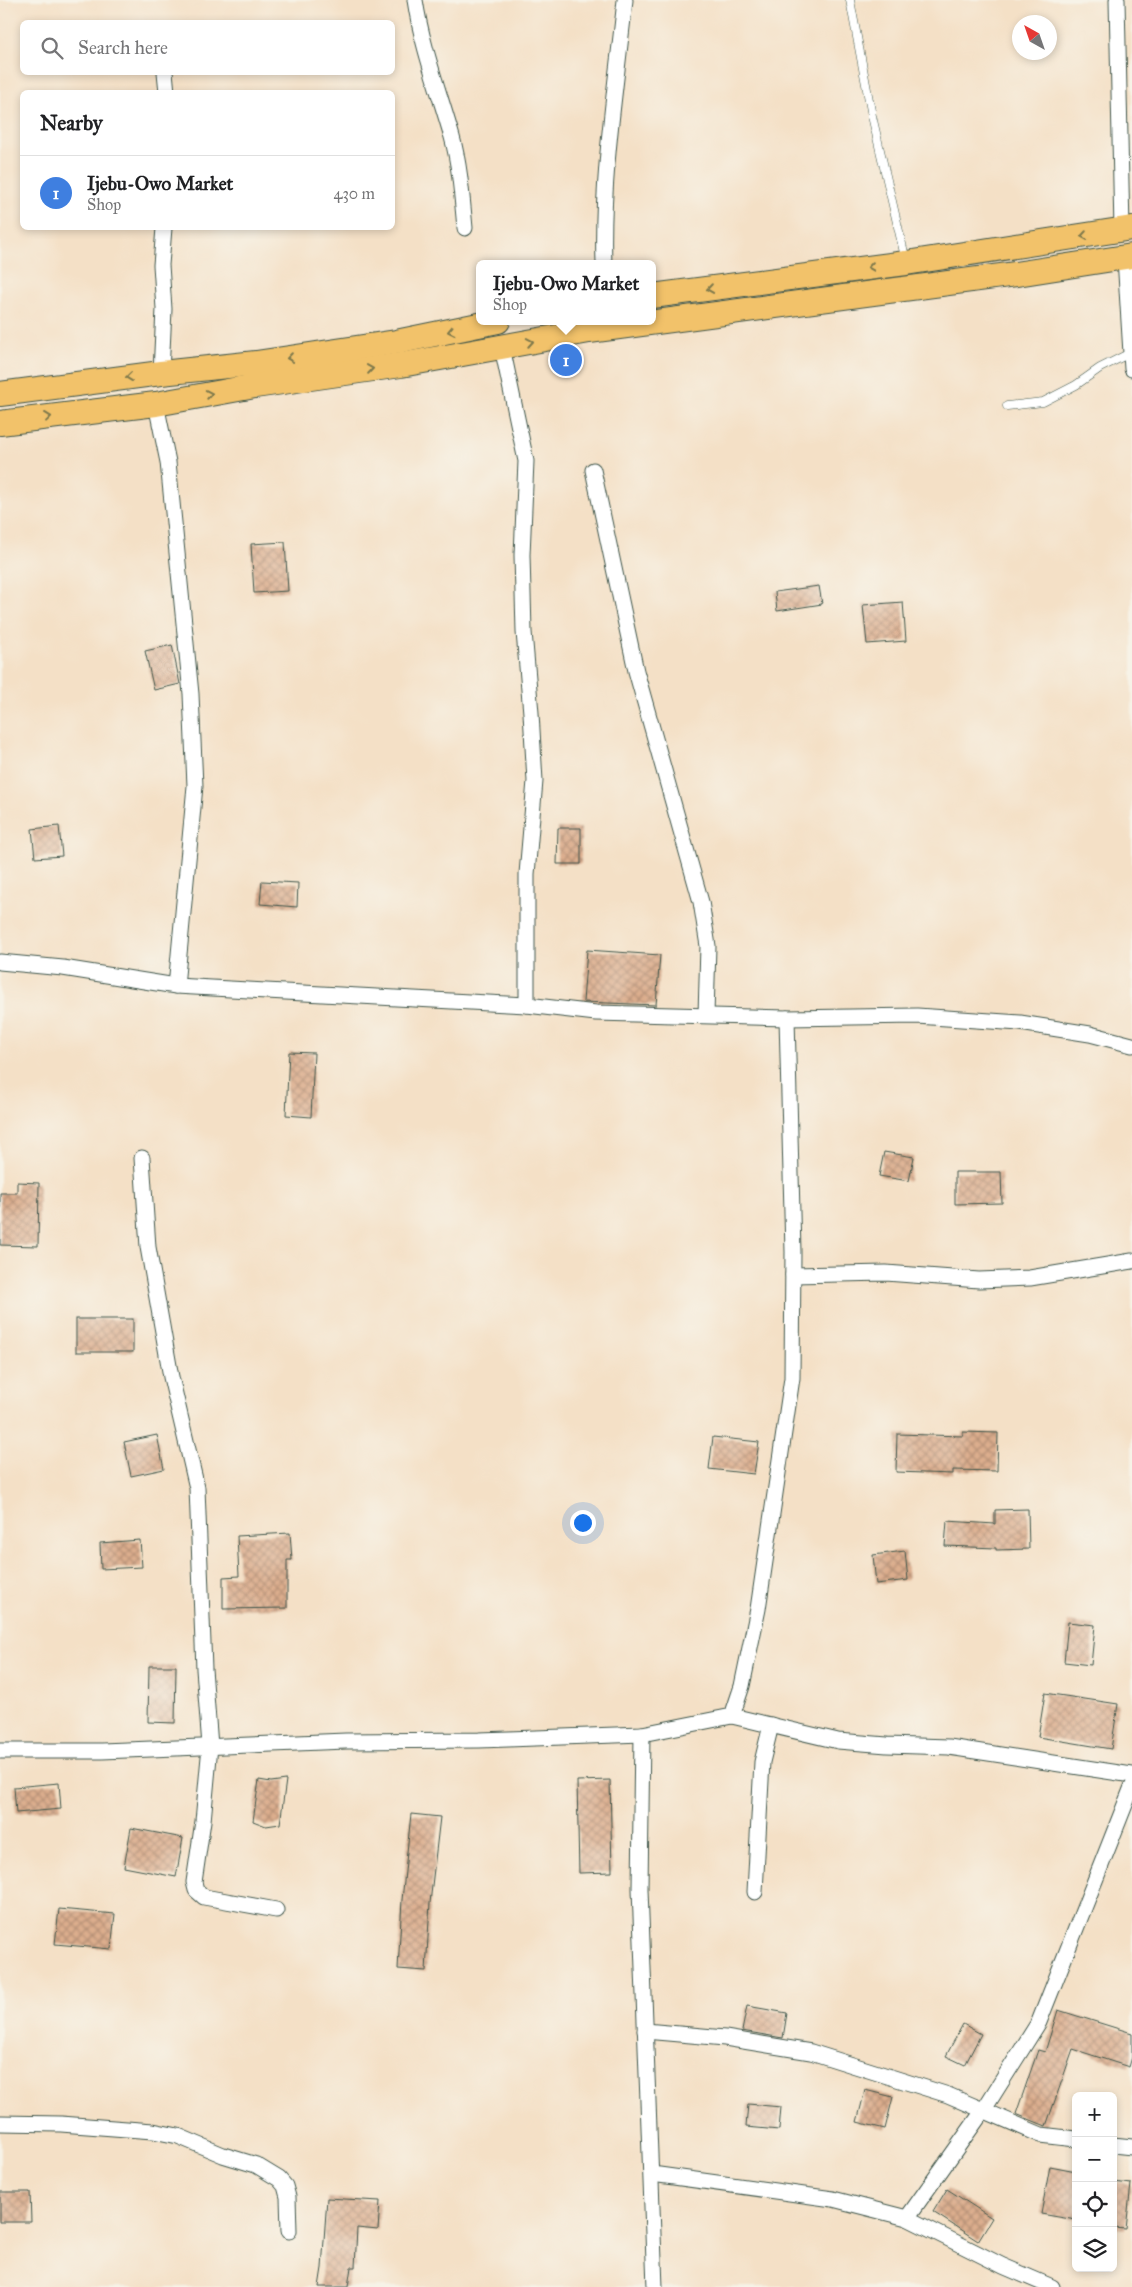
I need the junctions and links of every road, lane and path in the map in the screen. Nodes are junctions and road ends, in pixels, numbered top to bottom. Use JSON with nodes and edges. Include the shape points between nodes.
{"nodes":[{"id":1,"x":415,"y":0,"type":"edge"},
{"id":2,"x":625,"y":0,"type":"edge"},
{"id":3,"x":850,"y":0,"type":"edge"},
{"id":4,"x":1117,"y":0,"type":"edge"},
{"id":5,"x":165,"y":75,"type":"edge"},
{"id":6,"x":167,"y":90,"type":"edge"},
{"id":7,"x":465,"y":228,"type":"dead end"},
{"id":8,"x":1127,"y":229,"type":"edge"},
{"id":9,"x":164,"y":230,"type":"edge"},
{"id":10,"x":1128,"y":257,"type":"edge"},
{"id":11,"x":604,"y":260,"type":"edge"},
{"id":12,"x":906,"y":262,"type":"junction"},
{"id":13,"x":656,"y":295,"type":"edge"},
{"id":14,"x":656,"y":322,"type":"edge"},
{"id":15,"x":479,"y":325,"type":"edge"},
{"id":16,"x":634,"y":325,"type":"edge"},
{"id":17,"x":502,"y":347,"type":"junction"},
{"id":18,"x":1130,"y":353,"type":"junction"},
{"id":19,"x":1132,"y":369,"type":"edge"},
{"id":20,"x":161,"y":373,"type":"junction"},
{"id":21,"x":0,"y":394,"type":"edge"},
{"id":22,"x":156,"y":404,"type":"junction"},
{"id":23,"x":1007,"y":406,"type":"dead end"},
{"id":24,"x":0,"y":423,"type":"edge"},
{"id":25,"x":593,"y":470,"type":"dead end"},
{"id":26,"x":0,"y":962,"type":"edge"},
{"id":27,"x":176,"y":986,"type":"junction"},
{"id":28,"x":527,"y":1005,"type":"junction"},
{"id":29,"x":706,"y":1015,"type":"junction"},
{"id":30,"x":787,"y":1018,"type":"junction"},
{"id":31,"x":1132,"y":1046,"type":"edge"},
{"id":32,"x":142,"y":1158,"type":"dead end"},
{"id":33,"x":1132,"y":1261,"type":"edge"},
{"id":34,"x":793,"y":1275,"type":"junction"},
{"id":35,"x":732,"y":1716,"type":"junction"},
{"id":36,"x":772,"y":1725,"type":"junction"},
{"id":37,"x":642,"y":1734,"type":"junction"},
{"id":38,"x":210,"y":1746,"type":"junction"},
{"id":39,"x":0,"y":1751,"type":"edge"},
{"id":40,"x":1132,"y":1775,"type":"edge"},
{"id":41,"x":1132,"y":1787,"type":"edge"},
{"id":42,"x":756,"y":1892,"type":"dead end"},
{"id":43,"x":276,"y":1910,"type":"dead end"},
{"id":44,"x":645,"y":2031,"type":"junction"},
{"id":45,"x":983,"y":2111,"type":"junction"},
{"id":46,"x":0,"y":2123,"type":"edge"},
{"id":47,"x":1072,"y":2138,"type":"edge"},
{"id":48,"x":1117,"y":2145,"type":"edge"},
{"id":49,"x":1132,"y":2147,"type":"edge"},
{"id":50,"x":652,"y":2174,"type":"junction"},
{"id":51,"x":907,"y":2218,"type":"junction"},
{"id":52,"x":289,"y":2231,"type":"dead end"},
{"id":53,"x":655,"y":2287,"type":"edge"},
{"id":54,"x":1052,"y":2287,"type":"edge"}],
"edges":[{"from":1,"to":7,"type":"street","via":[[431,72],[458,164]]},
{"from":2,"to":11,"type":"street","via":[[606,181]]},
{"from":3,"to":12,"type":"lane","via":[[872,116]]},
{"from":4,"to":8,"type":"street"},
{"from":5,"to":6,"type":"street"},
{"from":8,"to":12,"type":"main road","one_way":true},
{"from":9,"to":20,"type":"street"},
{"from":14,"to":10,"type":"main road","one_way":true},
{"from":10,"to":18,"type":"street"},
{"from":12,"to":13,"type":"main road","one_way":true},
{"from":15,"to":20,"type":"main road","one_way":true,"via":[[396,342],[256,363]]},
{"from":17,"to":16,"type":"main road","one_way":true},
{"from":22,"to":17,"type":"main road","one_way":true},
{"from":17,"to":28,"type":"street","via":[[526,461],[522,555],[524,632],[535,781],[527,874]]},
{"from":18,"to":19,"type":"street"},
{"from":18,"to":23,"type":"lane","via":[[1043,402]]},
{"from":20,"to":21,"type":"main road","one_way":true},
{"from":24,"to":22,"type":"main road","one_way":true},
{"from":22,"to":27,"type":"street","via":[[168,462],[191,694],[195,786]]},
{"from":25,"to":29,"type":"street","via":[[636,671],[701,902],[708,946]]},
{"from":26,"to":27,"type":"street","via":[[63,968]]},
{"from":27,"to":28,"type":"street"},
{"from":28,"to":29,"type":"street","via":[[596,1013]]},
{"from":29,"to":30,"type":"street"},
{"from":30,"to":31,"type":"street","via":[[917,1016],[1020,1023],[1090,1034]]},
{"from":30,"to":34,"type":"street"},
{"from":32,"to":38,"type":"street","via":[[148,1247],[171,1377],[197,1488]]},
{"from":33,"to":34,"type":"street","via":[[1030,1278],[979,1280],[886,1273]]},
{"from":34,"to":35,"type":"street","via":[[792,1378],[758,1608],[742,1686]]},
{"from":35,"to":36,"type":"street"},
{"from":35,"to":37,"type":"street"},
{"from":36,"to":40,"type":"street","via":[[838,1741],[949,1747]]},
{"from":36,"to":42,"type":"street","via":[[762,1762]]},
{"from":37,"to":38,"type":"street"},
{"from":37,"to":44,"type":"street","via":[[640,1889]]},
{"from":38,"to":39,"type":"street","via":[[102,1752]]},
{"from":38,"to":43,"type":"street","via":[[194,1882],[196,1890],[204,1897]]},
{"from":41,"to":45,"type":"street","via":[[1039,2022]]},
{"from":44,"to":45,"type":"street","via":[[725,2038],[810,2052],[948,2095]]},
{"from":44,"to":50,"type":"street"},
{"from":45,"to":47,"type":"street","via":[[1041,2134]]},
{"from":45,"to":51,"type":"street"},
{"from":46,"to":52,"type":"street","via":[[153,2131],[178,2136],[256,2165],[286,2186]]},
{"from":48,"to":49,"type":"street"},
{"from":50,"to":51,"type":"street","via":[[832,2199]]},
{"from":50,"to":53,"type":"street"},
{"from":51,"to":54,"type":"street"}]}
